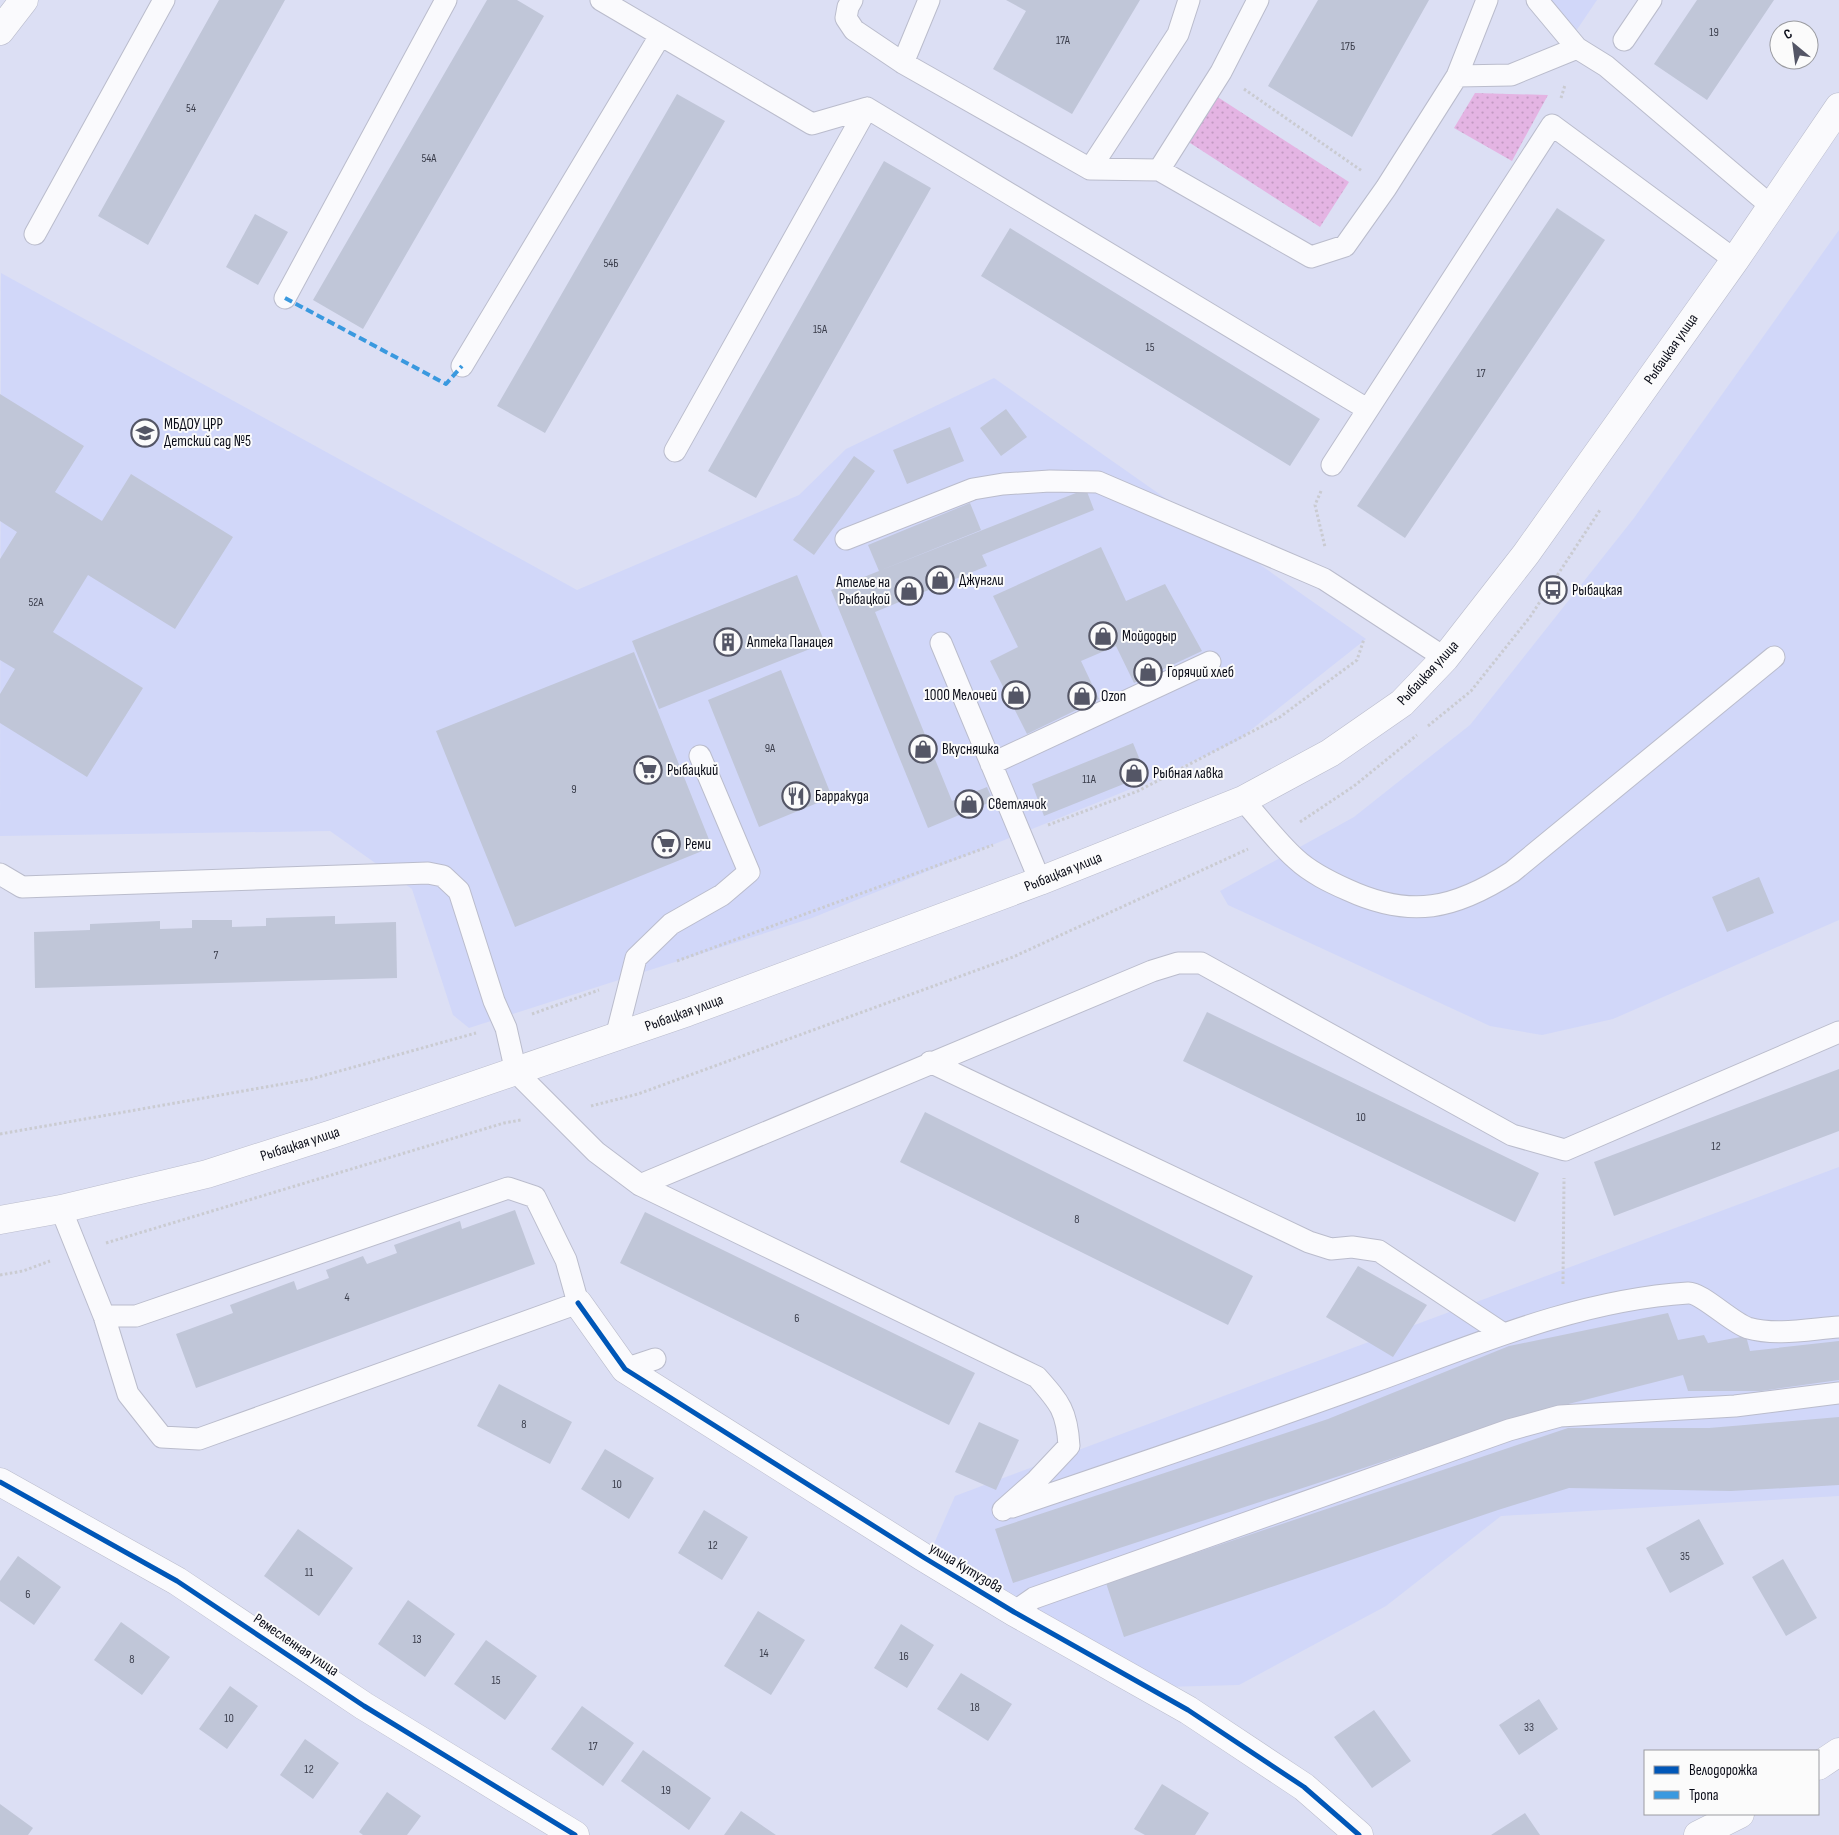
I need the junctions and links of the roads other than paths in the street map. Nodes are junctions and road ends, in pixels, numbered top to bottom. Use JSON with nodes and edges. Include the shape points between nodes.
{"nodes":[{"id":1,"x":24,"y":0,"type":"edge"},
{"id":2,"x":164,"y":0,"type":"edge"},
{"id":3,"x":446,"y":0,"type":"edge"},
{"id":4,"x":600,"y":0,"type":"edge"},
{"id":5,"x":852,"y":0,"type":"edge"},
{"id":6,"x":929,"y":0,"type":"edge"},
{"id":7,"x":1189,"y":0,"type":"edge"},
{"id":8,"x":1258,"y":0,"type":"edge"},
{"id":9,"x":1487,"y":0,"type":"edge"},
{"id":10,"x":1537,"y":0,"type":"edge"},
{"id":11,"x":1651,"y":0,"type":"edge"},
{"id":12,"x":0,"y":31,"type":"edge"},
{"id":13,"x":660,"y":36,"type":"junction"},
{"id":14,"x":1624,"y":40,"type":"dead end"},
{"id":15,"x":1576,"y":48,"type":"junction"},
{"id":16,"x":903,"y":63,"type":"junction"},
{"id":17,"x":1457,"y":76,"type":"junction"},
{"id":18,"x":1839,"y":107,"type":"edge"},
{"id":19,"x":867,"y":108,"type":"junction"},
{"id":20,"x":1090,"y":169,"type":"junction"},
{"id":21,"x":1159,"y":170,"type":"junction"},
{"id":22,"x":1771,"y":206,"type":"junction"},
{"id":23,"x":35,"y":234,"type":"dead end"},
{"id":24,"x":1735,"y":260,"type":"junction"},
{"id":25,"x":285,"y":298,"type":"dead end"},
{"id":26,"x":462,"y":366,"type":"dead end"},
{"id":27,"x":1367,"y":409,"type":"junction"},
{"id":28,"x":675,"y":451,"type":"dead end"},
{"id":29,"x":1332,"y":465,"type":"dead end"},
{"id":30,"x":846,"y":539,"type":"dead end"},
{"id":31,"x":941,"y":643,"type":"dead end"},
{"id":32,"x":1774,"y":657,"type":"dead end"},
{"id":33,"x":1445,"y":658,"type":"junction"},
{"id":34,"x":1210,"y":662,"type":"dead end"},
{"id":35,"x":700,"y":756,"type":"dead end"},
{"id":36,"x":991,"y":764,"type":"junction"},
{"id":37,"x":1243,"y":800,"type":"junction"},
{"id":38,"x":0,"y":874,"type":"edge"},
{"id":39,"x":1040,"y":882,"type":"junction"},
{"id":40,"x":1839,"y":1032,"type":"edge"},
{"id":41,"x":616,"y":1037,"type":"junction"},
{"id":42,"x":930,"y":1062,"type":"junction"},
{"id":43,"x":516,"y":1072,"type":"junction"},
{"id":44,"x":640,"y":1185,"type":"junction"},
{"id":45,"x":61,"y":1209,"type":"junction"},
{"id":46,"x":0,"y":1220,"type":"edge"},
{"id":47,"x":578,"y":1303,"type":"junction"},
{"id":48,"x":104,"y":1316,"type":"junction"},
{"id":49,"x":1839,"y":1327,"type":"edge"},
{"id":50,"x":1502,"y":1333,"type":"junction"},
{"id":51,"x":656,"y":1359,"type":"dead end"},
{"id":52,"x":625,"y":1369,"type":"junction"},
{"id":53,"x":1839,"y":1393,"type":"edge"},
{"id":54,"x":0,"y":1482,"type":"edge"},
{"id":55,"x":1014,"y":1612,"type":"junction"},
{"id":56,"x":1839,"y":1752,"type":"edge"},
{"id":57,"x":1819,"y":1765,"type":"edge"},
{"id":58,"x":1738,"y":1815,"type":"edge"},
{"id":59,"x":575,"y":1835,"type":"edge"},
{"id":60,"x":1359,"y":1835,"type":"edge"},
{"id":61,"x":1698,"y":1835,"type":"edge"}],
"edges":[{"from":1,"to":12,"type":"main road"},
{"from":2,"to":23,"type":"lane"},
{"from":3,"to":25,"type":"lane"},
{"from":4,"to":13,"type":"lane"},
{"from":5,"to":16,"type":"lane","via":[[846,18],[854,30]]},
{"from":6,"to":16,"type":"lane"},
{"from":7,"to":20,"type":"lane","via":[[1178,34]]},
{"from":8,"to":21,"type":"lane","via":[[1221,72]]},
{"from":9,"to":17,"type":"lane"},
{"from":10,"to":15,"type":"lane"},
{"from":11,"to":14,"type":"lane"},
{"from":13,"to":19,"type":"lane","via":[[812,124]]},
{"from":13,"to":26,"type":"lane"},
{"from":15,"to":17,"type":"lane","via":[[1511,75]]},
{"from":15,"to":22,"type":"lane","via":[[1606,66]]},
{"from":16,"to":20,"type":"lane"},
{"from":17,"to":21,"type":"lane","via":[[1345,246],[1311,257]]},
{"from":18,"to":22,"type":"main road","name":"Рыбацкая улица"},
{"from":19,"to":27,"type":"lane"},
{"from":19,"to":28,"type":"lane"},
{"from":20,"to":21,"type":"lane"},
{"from":22,"to":24,"type":"main road","name":"Рыбацкая улица"},
{"from":24,"to":27,"type":"lane","via":[[1552,125]]},
{"from":24,"to":33,"type":"main road","name":"Рыбацкая улица","via":[[1526,554]]},
{"from":27,"to":29,"type":"lane"},
{"from":30,"to":33,"type":"lane","via":[[973,489],[1050,481],[1098,482],[1324,579]]},
{"from":31,"to":36,"type":"lane"},
{"from":32,"to":37,"type":"lane","via":[[1512,872],[1482,891],[1457,901],[1424,907],[1396,906],[1372,901],[1329,882],[1296,860]]},
{"from":33,"to":37,"type":"main road","name":"Рыбацкая улица","via":[[1402,703],[1330,753]]},
{"from":34,"to":36,"type":"lane"},
{"from":35,"to":41,"type":"lane","via":[[749,872],[722,895],[671,924],[636,958]]},
{"from":36,"to":39,"type":"lane"},
{"from":37,"to":39,"type":"main road","name":"Рыбацкая улица"},
{"from":38,"to":43,"type":"lane","via":[[22,887],[428,873],[443,876],[459,891],[494,1001],[506,1028]]},
{"from":39,"to":41,"type":"main road","name":"Рыбацкая улица"},
{"from":40,"to":42,"type":"lane","via":[[1565,1150],[1512,1135],[1201,963],[1178,963],[1152,971]]},
{"from":41,"to":43,"type":"main road","name":"Рыбацкая улица"},
{"from":42,"to":44,"type":"lane"},
{"from":42,"to":50,"type":"lane","via":[[1309,1242],[1331,1249],[1352,1247],[1379,1251]]},
{"from":43,"to":44,"type":"lane","via":[[596,1152]]},
{"from":43,"to":45,"type":"main road","name":"Рыбацкая улица","via":[[208,1174]]},
{"from":44,"to":50,"type":"lane","via":[[1037,1377],[1055,1397],[1068,1421],[1069,1446],[1003,1510],[1372,1382]]},
{"from":45,"to":46,"type":"main road","name":"Рыбацкая улица"},
{"from":45,"to":48,"type":"lane"},
{"from":47,"to":48,"type":"lane","via":[[566,1260],[535,1198],[508,1188],[136,1316]]},
{"from":47,"to":48,"type":"lane","via":[[198,1439],[162,1438],[128,1394]]},
{"from":47,"to":52,"type":"main road","name":"улица Кутузова"},
{"from":49,"to":50,"type":"lane","via":[[1765,1332],[1745,1327],[1691,1293],[1635,1299],[1565,1314]]},
{"from":51,"to":52,"type":"lane"},
{"from":52,"to":55,"type":"main road","name":"улица Кутузова"},
{"from":53,"to":55,"type":"lane","via":[[1735,1406],[1560,1416],[1509,1430],[1034,1598]]},
{"from":54,"to":59,"type":"main road","name":"Ремесленная улица","via":[[177,1581],[364,1706]]},
{"from":55,"to":60,"type":"main road","name":"улица Кутузова","via":[[1188,1710],[1304,1787]]},
{"from":56,"to":57,"type":"main road"},
{"from":58,"to":61,"type":"main road"}]}
